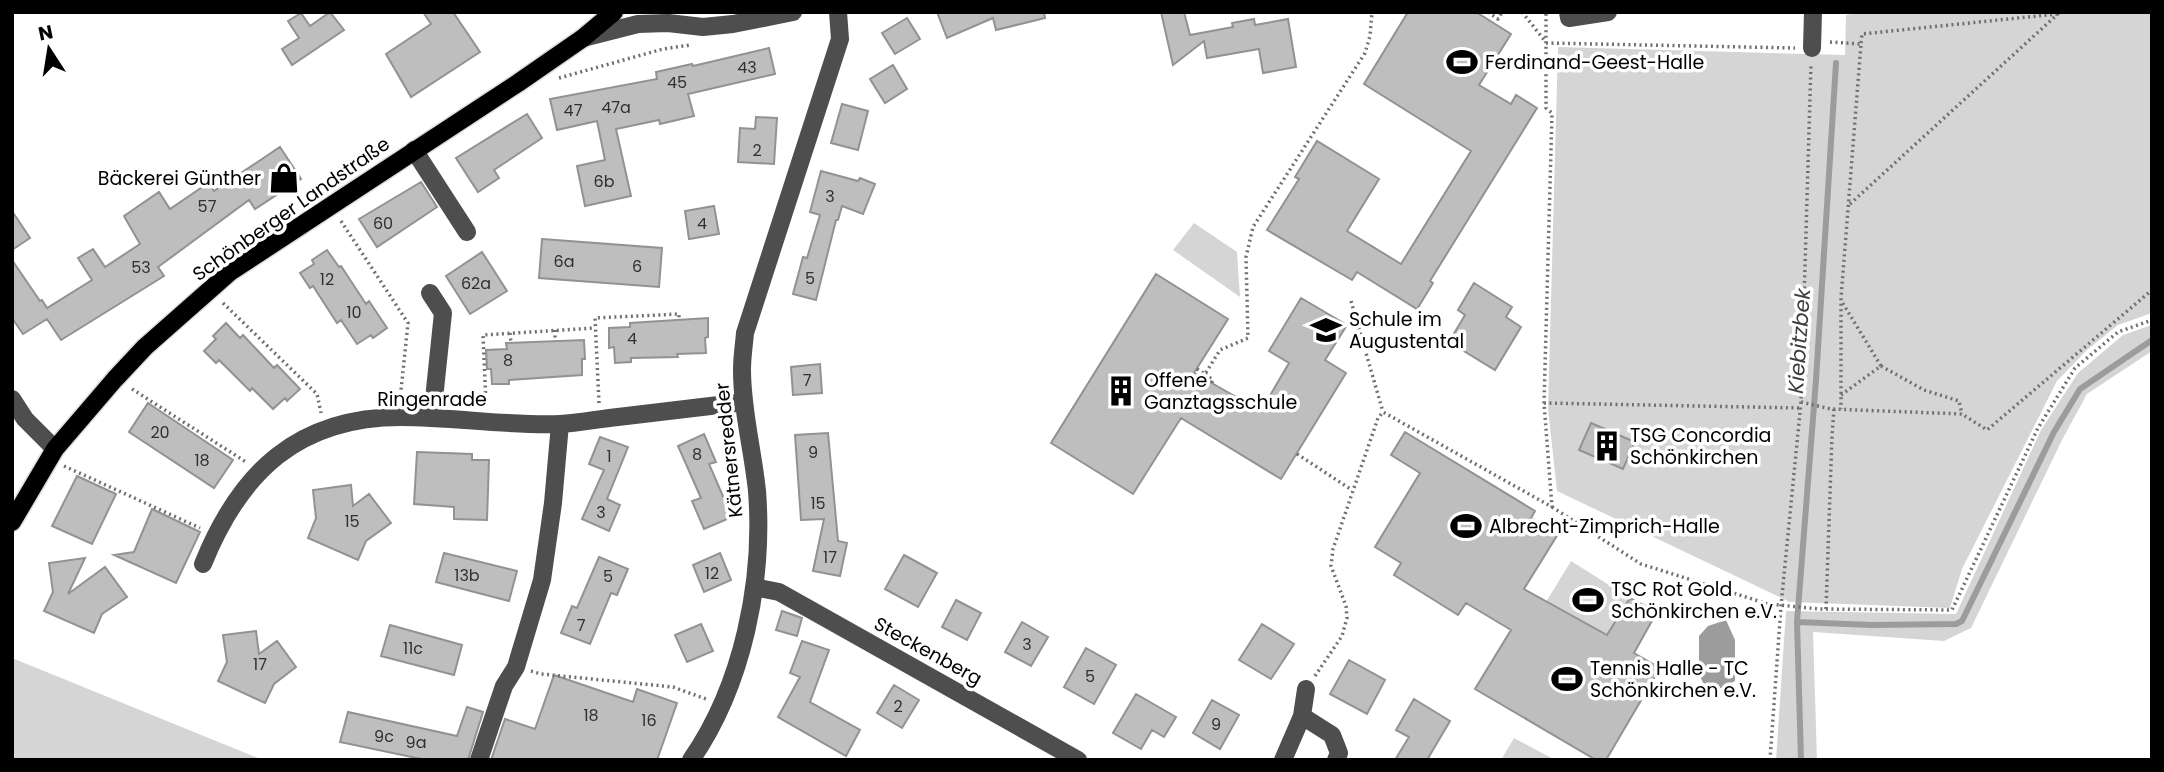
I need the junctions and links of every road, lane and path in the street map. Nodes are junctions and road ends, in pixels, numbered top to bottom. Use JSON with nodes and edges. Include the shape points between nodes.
{"nodes":[{"id":1,"x":614,"y":12,"type":"edge"},
{"id":2,"x":703,"y":12,"type":"edge"},
{"id":3,"x":838,"y":12,"type":"edge"},
{"id":4,"x":1372,"y":12,"type":"edge"},
{"id":5,"x":1488,"y":12,"type":"edge"},
{"id":6,"x":1502,"y":12,"type":"edge"},
{"id":7,"x":1522,"y":12,"type":"edge"},
{"id":8,"x":1546,"y":12,"type":"edge"},
{"id":9,"x":1568,"y":12,"type":"edge"},
{"id":10,"x":1608,"y":12,"type":"edge"},
{"id":11,"x":1813,"y":12,"type":"edge"},
{"id":12,"x":783,"y":13,"type":"edge"},
{"id":13,"x":2062,"y":13,"type":"edge"},
{"id":14,"x":733,"y":24,"type":"junction"},
{"id":15,"x":583,"y":38,"type":"junction"},
{"id":16,"x":1546,"y":43,"type":"junction"},
{"id":17,"x":698,"y":44,"type":"dead end"},
{"id":18,"x":1812,"y":44,"type":"junction"},
{"id":19,"x":1861,"y":44,"type":"junction"},
{"id":20,"x":549,"y":81,"type":"dead end"},
{"id":21,"x":414,"y":150,"type":"junction"},
{"id":22,"x":1850,"y":204,"type":"junction"},
{"id":23,"x":330,"y":205,"type":"junction"},
{"id":24,"x":467,"y":232,"type":"dead end"},
{"id":25,"x":210,"y":289,"type":"junction"},
{"id":26,"x":2152,"y":290,"type":"edge"},
{"id":27,"x":430,"y":293,"type":"dead end"},
{"id":28,"x":1841,"y":300,"type":"junction"},
{"id":29,"x":1350,"y":301,"type":"dead end"},
{"id":30,"x":634,"y":316,"type":"junction"},
{"id":31,"x":679,"y":319,"type":"dead end"},
{"id":32,"x":2152,"y":320,"type":"edge"},
{"id":33,"x":635,"y":323,"type":"dead end"},
{"id":34,"x":596,"y":328,"type":"junction"},
{"id":35,"x":555,"y":330,"type":"junction"},
{"id":36,"x":510,"y":333,"type":"junction"},
{"id":37,"x":555,"y":341,"type":"dead end"},
{"id":38,"x":511,"y":343,"type":"dead end"},
{"id":39,"x":1881,"y":366,"type":"junction"},
{"id":40,"x":1197,"y":369,"type":"dead end"},
{"id":41,"x":1205,"y":374,"type":"junction"},
{"id":42,"x":115,"y":379,"type":"junction"},
{"id":43,"x":1212,"y":384,"type":"dead end"},
{"id":44,"x":1841,"y":395,"type":"junction"},
{"id":45,"x":12,"y":399,"type":"edge"},
{"id":46,"x":744,"y":402,"type":"junction"},
{"id":47,"x":1544,"y":403,"type":"junction"},
{"id":48,"x":1801,"y":405,"type":"junction"},
{"id":49,"x":1833,"y":409,"type":"junction"},
{"id":50,"x":1841,"y":409,"type":"junction"},
{"id":51,"x":1383,"y":412,"type":"junction"},
{"id":52,"x":1962,"y":414,"type":"junction"},
{"id":53,"x":398,"y":417,"type":"junction"},
{"id":54,"x":432,"y":418,"type":"junction"},
{"id":55,"x":600,"y":419,"type":"junction"},
{"id":56,"x":487,"y":420,"type":"junction"},
{"id":57,"x":560,"y":424,"type":"junction"},
{"id":58,"x":326,"y":428,"type":"junction"},
{"id":59,"x":52,"y":454,"type":"junction"},
{"id":60,"x":1297,"y":454,"type":"dead end"},
{"id":61,"x":259,"y":472,"type":"junction"},
{"id":62,"x":1352,"y":490,"type":"junction"},
{"id":63,"x":1552,"y":508,"type":"junction"},
{"id":64,"x":12,"y":522,"type":"edge"},
{"id":65,"x":215,"y":535,"type":"junction"},
{"id":66,"x":203,"y":564,"type":"dead end"},
{"id":67,"x":754,"y":587,"type":"junction"},
{"id":68,"x":1781,"y":606,"type":"junction"},
{"id":69,"x":1826,"y":609,"type":"junction"},
{"id":70,"x":516,"y":667,"type":"junction"},
{"id":71,"x":1306,"y":689,"type":"joint"},
{"id":72,"x":721,"y":705,"type":"junction"},
{"id":73,"x":1302,"y":716,"type":"junction"},
{"id":74,"x":479,"y":760,"type":"edge"},
{"id":75,"x":691,"y":760,"type":"edge"},
{"id":76,"x":1078,"y":760,"type":"edge"},
{"id":77,"x":1283,"y":760,"type":"edge"},
{"id":78,"x":1336,"y":760,"type":"edge"},
{"id":79,"x":1770,"y":760,"type":"edge"}],
"edges":[{"from":1,"to":15,"type":"main road","name":"Schönberger Landstraße"},
{"from":2,"to":14,"type":"street"},
{"from":3,"to":46,"type":"street","name":"Kätnersredder","via":[[840,39],[745,333]]},
{"from":4,"to":41,"type":"path","via":[[1365,53],[1253,227],[1246,257],[1248,338],[1220,350]]},
{"from":5,"to":6,"type":"path","via":[[1498,19]]},
{"from":7,"to":16,"type":"path"},
{"from":8,"to":16,"type":"path"},
{"from":9,"to":10,"type":"street","via":[[1569,18]]},
{"from":11,"to":18,"type":"street"},
{"from":12,"to":14,"type":"street"},
{"from":13,"to":19,"type":"path","via":[[1862,34]]},
{"from":13,"to":22,"type":"path"},
{"from":14,"to":15,"type":"street","via":[[638,24]]},
{"from":15,"to":21,"type":"main road","name":"Schönberger Landstraße"},
{"from":16,"to":18,"type":"path"},
{"from":16,"to":47,"type":"path","via":[[1546,108],[1552,113]]},
{"from":17,"to":20,"type":"path","via":[[663,49]]},
{"from":18,"to":19,"type":"path"},
{"from":18,"to":48,"type":"path"},
{"from":19,"to":22,"type":"path"},
{"from":21,"to":23,"type":"main road","name":"Schönberger Landstraße"},
{"from":21,"to":24,"type":"street"},
{"from":22,"to":28,"type":"path"},
{"from":23,"to":25,"type":"main road","name":"Schönberger Landstraße"},
{"from":23,"to":53,"type":"path","via":[[408,323]]},
{"from":25,"to":42,"type":"main road","name":"Schönberger Landstraße"},
{"from":25,"to":58,"type":"path","via":[[317,394]]},
{"from":26,"to":52,"type":"path","via":[[1987,430]]},
{"from":27,"to":54,"type":"street","via":[[443,313]]},
{"from":28,"to":39,"type":"path"},
{"from":28,"to":44,"type":"path"},
{"from":29,"to":51,"type":"path"},
{"from":30,"to":31,"type":"path","via":[[679,314]]},
{"from":30,"to":33,"type":"path"},
{"from":30,"to":34,"type":"path","via":[[595,318]]},
{"from":32,"to":69,"type":"path","via":[[2118,332],[2075,368],[2038,428],[1952,610]]},
{"from":34,"to":35,"type":"path"},
{"from":34,"to":55,"type":"path"},
{"from":35,"to":36,"type":"path"},
{"from":35,"to":37,"type":"path"},
{"from":36,"to":38,"type":"path"},
{"from":36,"to":56,"type":"path","via":[[484,335]]},
{"from":39,"to":44,"type":"path"},
{"from":39,"to":52,"type":"path","via":[[1924,390],[1959,401]]},
{"from":40,"to":41,"type":"path"},
{"from":41,"to":43,"type":"path"},
{"from":42,"to":59,"type":"main road","name":"Schönberger Landstraße"},
{"from":42,"to":61,"type":"path"},
{"from":44,"to":50,"type":"path"},
{"from":45,"to":59,"type":"street"},
{"from":46,"to":55,"type":"street","name":"Ringenrade"},
{"from":46,"to":67,"type":"street","name":"Kätnersredder","via":[[757,501]]},
{"from":47,"to":48,"type":"path"},
{"from":47,"to":63,"type":"path"},
{"from":48,"to":49,"type":"path"},
{"from":48,"to":68,"type":"path"},
{"from":49,"to":50,"type":"path"},
{"from":49,"to":69,"type":"path"},
{"from":50,"to":52,"type":"path"},
{"from":51,"to":62,"type":"path"},
{"from":51,"to":63,"type":"path"},
{"from":53,"to":54,"type":"street","name":"Ringenrade"},
{"from":53,"to":58,"type":"street","name":"Ringenrade"},
{"from":54,"to":56,"type":"street","name":"Ringenrade"},
{"from":55,"to":57,"type":"street","name":"Ringenrade"},
{"from":56,"to":57,"type":"street","name":"Ringenrade"},
{"from":57,"to":70,"type":"street","via":[[541,580]]},
{"from":58,"to":61,"type":"street","name":"Ringenrade","via":[[295,441]]},
{"from":59,"to":64,"type":"main road","name":"Schönberger Landstraße"},
{"from":59,"to":65,"type":"path"},
{"from":60,"to":62,"type":"path"},
{"from":61,"to":65,"type":"street","name":"Ringenrade"},
{"from":62,"to":71,"type":"path","via":[[1331,566],[1347,618],[1342,636]]},
{"from":63,"to":68,"type":"path","via":[[1641,564]]},
{"from":65,"to":66,"type":"street","name":"Ringenrade"},
{"from":67,"to":72,"type":"street","name":"Kätnersredder","via":[[740,655]]},
{"from":67,"to":76,"type":"street","name":"Steckenberg","via":[[779,592]]},
{"from":68,"to":69,"type":"path"},
{"from":68,"to":79,"type":"path"},
{"from":70,"to":72,"type":"path","via":[[541,674],[673,687]]},
{"from":70,"to":74,"type":"street","via":[[504,686]]},
{"from":71,"to":73,"type":"street"},
{"from":72,"to":75,"type":"street","name":"Kätnersredder"},
{"from":73,"to":77,"type":"street"},
{"from":73,"to":78,"type":"street","via":[[1332,735],[1339,753]]}]}
